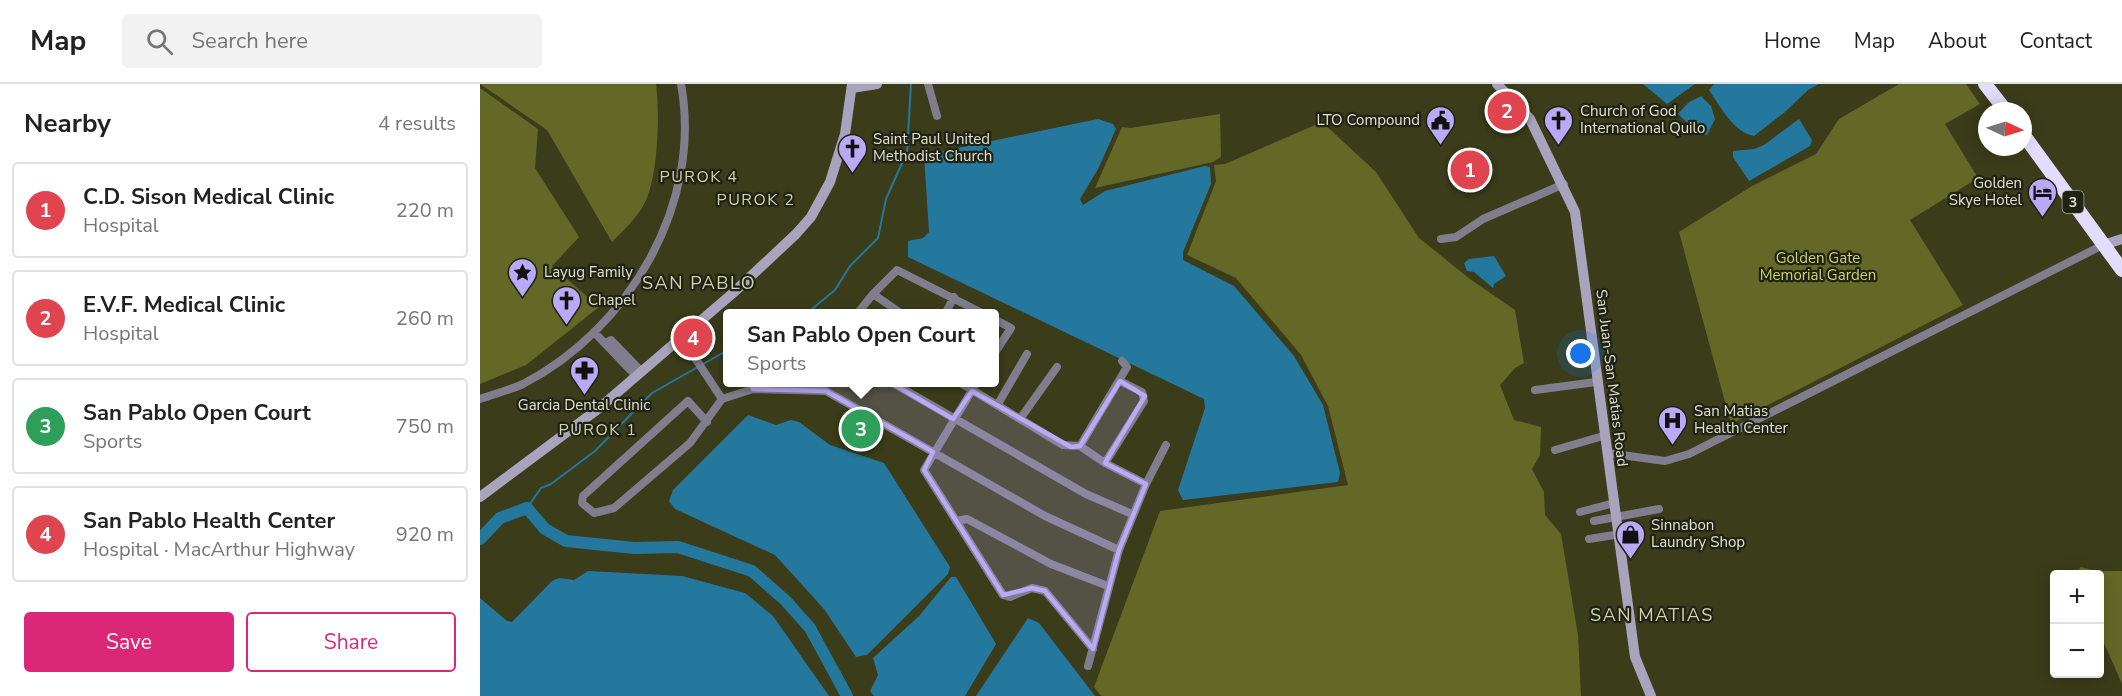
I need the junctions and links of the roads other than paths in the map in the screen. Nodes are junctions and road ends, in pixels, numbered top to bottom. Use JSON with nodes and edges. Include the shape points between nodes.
{"nodes":[{"id":1,"x":681,"y":84,"type":"edge"},
{"id":2,"x":877,"y":84,"type":"edge"},
{"id":3,"x":928,"y":84,"type":"edge"},
{"id":4,"x":1497,"y":84,"type":"edge"},
{"id":5,"x":1985,"y":84,"type":"edge"},
{"id":6,"x":852,"y":86,"type":"edge"},
{"id":7,"x":1999,"y":102,"type":"edge"},
{"id":8,"x":937,"y":116,"type":"dead end"},
{"id":9,"x":2032,"y":146,"type":"edge"},
{"id":10,"x":1564,"y":184,"type":"junction"},
{"id":11,"x":1442,"y":239,"type":"dead end"},
{"id":12,"x":2122,"y":239,"type":"edge"},
{"id":13,"x":2103,"y":245,"type":"junction"},
{"id":14,"x":2122,"y":270,"type":"edge"},
{"id":15,"x":873,"y":294,"type":"junction"},
{"id":16,"x":954,"y":297,"type":"junction"},
{"id":17,"x":861,"y":309,"type":"edge"},
{"id":18,"x":895,"y":309,"type":"edge"},
{"id":19,"x":948,"y":309,"type":"edge"},
{"id":20,"x":975,"y":309,"type":"edge"},
{"id":21,"x":999,"y":322,"type":"edge"},
{"id":22,"x":594,"y":332,"type":"junction"},
{"id":23,"x":682,"y":338,"type":"junction"},
{"id":24,"x":999,"y":346,"type":"edge"},
{"id":25,"x":1027,"y":354,"type":"dead end"},
{"id":26,"x":1122,"y":361,"type":"dead end"},
{"id":27,"x":1057,"y":366,"type":"dead end"},
{"id":28,"x":638,"y":374,"type":"junction"},
{"id":29,"x":1120,"y":381,"type":"junction"},
{"id":30,"x":1596,"y":382,"type":"junction"},
{"id":31,"x":750,"y":387,"type":"edge"},
{"id":32,"x":767,"y":387,"type":"edge"},
{"id":33,"x":899,"y":387,"type":"edge"},
{"id":34,"x":966,"y":387,"type":"edge"},
{"id":35,"x":974,"y":387,"type":"edge"},
{"id":36,"x":1535,"y":390,"type":"dead end"},
{"id":37,"x":972,"y":391,"type":"junction"},
{"id":38,"x":480,"y":399,"type":"edge"},
{"id":39,"x":722,"y":399,"type":"junction"},
{"id":40,"x":998,"y":404,"type":"junction"},
{"id":41,"x":953,"y":419,"type":"junction"},
{"id":42,"x":1020,"y":419,"type":"junction"},
{"id":43,"x":707,"y":422,"type":"junction"},
{"id":44,"x":1604,"y":435,"type":"junction"},
{"id":45,"x":1166,"y":445,"type":"dead end"},
{"id":46,"x":1080,"y":446,"type":"junction"},
{"id":47,"x":1555,"y":450,"type":"dead end"},
{"id":48,"x":933,"y":452,"type":"junction"},
{"id":49,"x":1607,"y":453,"type":"junction"},
{"id":50,"x":1105,"y":463,"type":"junction"},
{"id":51,"x":1146,"y":484,"type":"junction"},
{"id":52,"x":480,"y":496,"type":"edge"},
{"id":53,"x":1614,"y":503,"type":"junction"},
{"id":54,"x":1659,"y":509,"type":"dead end"},
{"id":55,"x":1580,"y":512,"type":"dead end"},
{"id":56,"x":1132,"y":514,"type":"junction"},
{"id":57,"x":1616,"y":515,"type":"junction"},
{"id":58,"x":956,"y":521,"type":"junction"},
{"id":59,"x":1594,"y":521,"type":"dead end"},
{"id":60,"x":1640,"y":531,"type":"dead end"},
{"id":61,"x":1618,"y":535,"type":"junction"},
{"id":62,"x":1589,"y":539,"type":"dead end"},
{"id":63,"x":1119,"y":550,"type":"junction"},
{"id":64,"x":1108,"y":586,"type":"junction"},
{"id":65,"x":1093,"y":649,"type":"junction"},
{"id":66,"x":1088,"y":666,"type":"dead end"},
{"id":67,"x":1651,"y":696,"type":"edge"}],
"edges":[{"from":1,"to":22,"type":"street","via":[[683,127],[674,201],[656,249],[640,276]]},
{"from":2,"to":6,"type":"street"},
{"from":3,"to":8,"type":"street"},
{"from":4,"to":10,"type":"street","name":"San Juan-San Matias Road","via":[[1530,120]]},
{"from":5,"to":7,"type":"highway"},
{"from":6,"to":23,"type":"street","via":[[830,182],[811,217],[773,257]]},
{"from":9,"to":13,"type":"highway","number":"3"},
{"from":10,"to":11,"type":"street","via":[[1483,219],[1456,237]]},
{"from":10,"to":30,"type":"street","name":"San Juan-San Matias Road","via":[[1575,212]]},
{"from":12,"to":13,"type":"street"},
{"from":13,"to":14,"type":"highway","number":"3"},
{"from":13,"to":49,"type":"street","via":[[1689,454],[1665,461]]},
{"from":15,"to":16,"type":"street","via":[[897,270]]},
{"from":15,"to":17,"type":"street"},
{"from":15,"to":18,"type":"street"},
{"from":16,"to":19,"type":"street"},
{"from":16,"to":20,"type":"street"},
{"from":21,"to":24,"type":"street","via":[[1011,328]]},
{"from":22,"to":28,"type":"street"},
{"from":22,"to":38,"type":"street","via":[[522,384]]},
{"from":23,"to":28,"type":"street"},
{"from":23,"to":39,"type":"street"},
{"from":25,"to":40,"type":"street"},
{"from":26,"to":29,"type":"street","via":[[1128,367]]},
{"from":27,"to":42,"type":"street"},
{"from":28,"to":52,"type":"street","via":[[545,450]]},
{"from":29,"to":46,"type":"street"},
{"from":29,"to":50,"type":"street","via":[[1142,392],[1144,402]]},
{"from":30,"to":36,"type":"street"},
{"from":30,"to":44,"type":"street","name":"San Juan-San Matias Road"},
{"from":31,"to":39,"type":"street"},
{"from":32,"to":48,"type":"street","via":[[826,391]]},
{"from":33,"to":41,"type":"street"},
{"from":34,"to":37,"type":"street"},
{"from":35,"to":37,"type":"street"},
{"from":37,"to":40,"type":"street"},
{"from":37,"to":41,"type":"street"},
{"from":39,"to":43,"type":"street"},
{"from":40,"to":42,"type":"street"},
{"from":41,"to":48,"type":"street"},
{"from":41,"to":56,"type":"street","via":[[1086,494]]},
{"from":42,"to":46,"type":"street","via":[[1063,445]]},
{"from":43,"to":43,"type":"street","via":[[688,401],[583,496],[582,503],[594,513],[614,508],[690,443]]},
{"from":44,"to":47,"type":"street"},
{"from":44,"to":49,"type":"street","name":"San Juan-San Matias Road"},
{"from":45,"to":51,"type":"street"},
{"from":46,"to":50,"type":"street"},
{"from":48,"to":58,"type":"street","via":[[924,470]]},
{"from":48,"to":63,"type":"street","via":[[1045,516]]},
{"from":49,"to":53,"type":"street","name":"San Juan-San Matias Road"},
{"from":50,"to":51,"type":"street"},
{"from":51,"to":56,"type":"street"},
{"from":53,"to":55,"type":"street"},
{"from":53,"to":57,"type":"street","name":"San Juan-San Matias Road"},
{"from":54,"to":57,"type":"street"},
{"from":56,"to":63,"type":"street"},
{"from":57,"to":59,"type":"street"},
{"from":57,"to":61,"type":"street","name":"San Juan-San Matias Road"},
{"from":58,"to":64,"type":"street","via":[[967,519],[1052,564]]},
{"from":58,"to":65,"type":"street","via":[[1003,595],[1010,597],[1032,588],[1045,591]]},
{"from":60,"to":61,"type":"street"},
{"from":61,"to":62,"type":"street"},
{"from":61,"to":67,"type":"street","name":"San Juan-San Matias Road","via":[[1635,657]]},
{"from":63,"to":64,"type":"street"},
{"from":64,"to":65,"type":"street"},
{"from":65,"to":66,"type":"street"}]}
